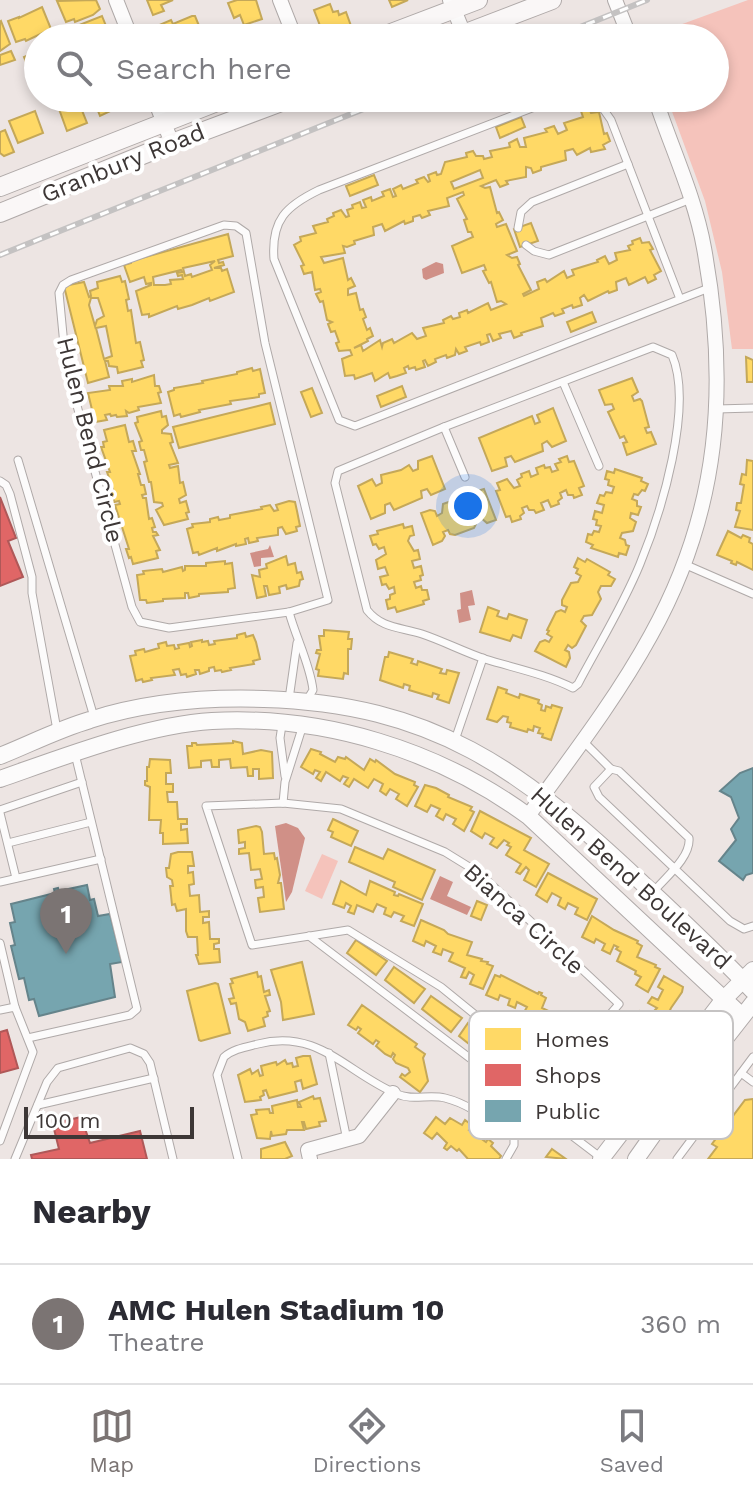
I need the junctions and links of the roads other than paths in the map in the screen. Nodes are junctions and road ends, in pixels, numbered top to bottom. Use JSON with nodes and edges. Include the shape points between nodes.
{"nodes":[{"id":1,"x":116,"y":0,"type":"edge"},
{"id":2,"x":280,"y":0,"type":"edge"},
{"id":3,"x":478,"y":0,"type":"edge"},
{"id":4,"x":552,"y":0,"type":"edge"},
{"id":5,"x":615,"y":0,"type":"edge"},
{"id":6,"x":452,"y":5,"type":"edge"},
{"id":7,"x":125,"y":24,"type":"edge"},
{"id":8,"x":289,"y":24,"type":"edge"},
{"id":9,"x":409,"y":24,"type":"edge"},
{"id":10,"x":490,"y":24,"type":"edge"},
{"id":11,"x":624,"y":24,"type":"edge"},
{"id":12,"x":160,"y":112,"type":"edge"},
{"id":13,"x":192,"y":112,"type":"edge"},
{"id":14,"x":255,"y":112,"type":"edge"},
{"id":15,"x":522,"y":112,"type":"edge"},
{"id":16,"x":605,"y":112,"type":"edge"},
{"id":17,"x":660,"y":112,"type":"edge"},
{"id":18,"x":164,"y":123,"type":"junction"},
{"id":19,"x":172,"y":143,"type":"junction"},
{"id":20,"x":628,"y":164,"type":"junction"},
{"id":21,"x":0,"y":187,"type":"edge"},
{"id":22,"x":691,"y":199,"type":"junction"},
{"id":23,"x":0,"y":213,"type":"edge"},
{"id":24,"x":647,"y":215,"type":"junction"},
{"id":25,"x":518,"y":228,"type":"dead end"},
{"id":26,"x":526,"y":245,"type":"dead end"},
{"id":27,"x":709,"y":288,"type":"junction"},
{"id":28,"x":680,"y":299,"type":"junction"},
{"id":29,"x":563,"y":382,"type":"junction"},
{"id":30,"x":753,"y":408,"type":"edge"},
{"id":31,"x":717,"y":409,"type":"junction"},
{"id":32,"x":444,"y":427,"type":"junction"},
{"id":33,"x":18,"y":460,"type":"dead end"},
{"id":34,"x":599,"y":466,"type":"dead end"},
{"id":35,"x":465,"y":477,"type":"dead end"},
{"id":36,"x":0,"y":481,"type":"edge"},
{"id":37,"x":684,"y":564,"type":"junction"},
{"id":38,"x":753,"y":594,"type":"edge"},
{"id":39,"x":289,"y":612,"type":"junction"},
{"id":40,"x":297,"y":641,"type":"junction"},
{"id":41,"x":483,"y":658,"type":"junction"},
{"id":42,"x":289,"y":699,"type":"junction"},
{"id":43,"x":307,"y":700,"type":"junction"},
{"id":44,"x":94,"y":719,"type":"junction"},
{"id":45,"x":282,"y":723,"type":"junction"},
{"id":46,"x":303,"y":725,"type":"junction"},
{"id":47,"x":58,"y":733,"type":"junction"},
{"id":48,"x":455,"y":740,"type":"junction"},
{"id":49,"x":582,"y":740,"type":"junction"},
{"id":50,"x":75,"y":754,"type":"junction"},
{"id":51,"x":0,"y":756,"type":"edge"},
{"id":52,"x":611,"y":769,"type":"junction"},
{"id":53,"x":0,"y":779,"type":"edge"},
{"id":54,"x":82,"y":782,"type":"junction"},
{"id":55,"x":285,"y":782,"type":"junction"},
{"id":56,"x":543,"y":795,"type":"junction"},
{"id":57,"x":283,"y":803,"type":"junction"},
{"id":58,"x":0,"y":812,"type":"edge"},
{"id":59,"x":528,"y":816,"type":"junction"},
{"id":60,"x":91,"y":822,"type":"junction"},
{"id":61,"x":8,"y":843,"type":"junction"},
{"id":62,"x":101,"y":859,"type":"junction"},
{"id":63,"x":673,"y":868,"type":"junction"},
{"id":64,"x":16,"y":878,"type":"junction"},
{"id":65,"x":0,"y":882,"type":"edge"},
{"id":66,"x":653,"y":893,"type":"junction"},
{"id":67,"x":753,"y":926,"type":"edge"},
{"id":68,"x":309,"y":936,"type":"junction"},
{"id":69,"x":0,"y":943,"type":"edge"},
{"id":70,"x":4,"y":977,"type":"edge"},
{"id":71,"x":749,"y":980,"type":"edge"},
{"id":72,"x":724,"y":999,"type":"junction"},
{"id":73,"x":15,"y":1007,"type":"junction"},
{"id":74,"x":0,"y":1010,"type":"edge"},
{"id":75,"x":471,"y":1011,"type":"edge"},
{"id":76,"x":613,"y":1011,"type":"edge"},
{"id":77,"x":715,"y":1011,"type":"edge"},
{"id":78,"x":749,"y":1014,"type":"edge"},
{"id":79,"x":733,"y":1035,"type":"edge"},
{"id":80,"x":28,"y":1038,"type":"junction"},
{"id":81,"x":329,"y":1053,"type":"junction"},
{"id":82,"x":753,"y":1057,"type":"edge"},
{"id":83,"x":469,"y":1058,"type":"edge"},
{"id":84,"x":741,"y":1073,"type":"junction"},
{"id":85,"x":154,"y":1078,"type":"junction"},
{"id":86,"x":753,"y":1082,"type":"edge"},
{"id":87,"x":733,"y":1084,"type":"edge"},
{"id":88,"x":393,"y":1093,"type":"junction"},
{"id":89,"x":38,"y":1105,"type":"junction"},
{"id":90,"x":469,"y":1107,"type":"edge"},
{"id":91,"x":514,"y":1139,"type":"edge"},
{"id":92,"x":575,"y":1139,"type":"edge"},
{"id":93,"x":617,"y":1139,"type":"edge"},
{"id":94,"x":652,"y":1139,"type":"edge"},
{"id":95,"x":692,"y":1139,"type":"edge"},
{"id":96,"x":347,"y":1140,"type":"junction"},
{"id":97,"x":0,"y":1141,"type":"edge"},
{"id":98,"x":15,"y":1159,"type":"edge"},
{"id":99,"x":173,"y":1159,"type":"edge"},
{"id":100,"x":238,"y":1159,"type":"edge"},
{"id":101,"x":310,"y":1159,"type":"edge"},
{"id":102,"x":506,"y":1159,"type":"edge"},
{"id":103,"x":602,"y":1159,"type":"edge"},
{"id":104,"x":636,"y":1159,"type":"edge"},
{"id":105,"x":677,"y":1159,"type":"edge"}],
"edges":[{"from":1,"to":7,"type":"street"},
{"from":2,"to":8,"type":"street"},
{"from":3,"to":6,"type":"main road"},
{"from":4,"to":10,"type":"main road"},
{"from":5,"to":11,"type":"street"},
{"from":6,"to":9,"type":"main road"},
{"from":12,"to":18,"type":"street"},
{"from":13,"to":18,"type":"main road","name":"Granbury Road"},
{"from":14,"to":19,"type":"main road","name":"Granbury Road"},
{"from":15,"to":28,"type":"lane","via":[[319,190],[285,212],[275,232],[274,259],[339,420],[355,426]]},
{"from":16,"to":20,"type":"lane"},
{"from":17,"to":22,"type":"street"},
{"from":18,"to":19,"type":"street"},
{"from":18,"to":21,"type":"main road","name":"Granbury Road"},
{"from":19,"to":23,"type":"main road","name":"Granbury Road"},
{"from":20,"to":24,"type":"lane"},
{"from":20,"to":25,"type":"lane","via":[[532,202],[521,212]]},
{"from":22,"to":24,"type":"lane"},
{"from":22,"to":27,"type":"street"},
{"from":24,"to":26,"type":"lane","via":[[549,255]]},
{"from":24,"to":28,"type":"lane"},
{"from":27,"to":28,"type":"lane"},
{"from":27,"to":31,"type":"street","via":[[719,367]]},
{"from":29,"to":32,"type":"lane"},
{"from":29,"to":34,"type":"lane"},
{"from":29,"to":41,"type":"lane","via":[[653,347],[672,355],[680,402],[672,462],[641,563],[578,684],[573,688]]},
{"from":30,"to":31,"type":"lane"},
{"from":31,"to":37,"type":"street","via":[[707,489]]},
{"from":32,"to":35,"type":"lane"},
{"from":32,"to":41,"type":"lane","via":[[338,471],[335,483],[367,610],[384,625]]},
{"from":33,"to":44,"type":"lane"},
{"from":36,"to":47,"type":"lane","via":[[10,494],[32,577]]},
{"from":37,"to":38,"type":"lane"},
{"from":37,"to":49,"type":"street","via":[[653,633]]},
{"from":39,"to":39,"type":"lane","name":"Hulen Bend Circle","via":[[169,628],[140,622],[76,402],[64,345],[59,299],[63,285],[224,225],[246,233],[265,343],[328,600]]},
{"from":39,"to":40,"type":"lane"},
{"from":40,"to":42,"type":"lane"},
{"from":40,"to":43,"type":"lane","via":[[312,677]]},
{"from":41,"to":48,"type":"lane"},
{"from":42,"to":43,"type":"street","name":"Hulen Bend Boulevard"},
{"from":42,"to":44,"type":"street","name":"Hulen Bend Boulevard","via":[[185,700]]},
{"from":42,"to":45,"type":"street"},
{"from":43,"to":46,"type":"street"},
{"from":43,"to":48,"type":"street","name":"Hulen Bend Boulevard","via":[[373,712]]},
{"from":44,"to":47,"type":"street","name":"Hulen Bend Boulevard"},
{"from":45,"to":46,"type":"street","name":"Hulen Bend Boulevard"},
{"from":45,"to":50,"type":"street","name":"Hulen Bend Boulevard","via":[[211,721],[152,731]]},
{"from":45,"to":55,"type":"lane"},
{"from":46,"to":55,"type":"lane"},
{"from":46,"to":59,"type":"street","name":"Hulen Bend Boulevard","via":[[435,762],[488,788]]},
{"from":47,"to":51,"type":"street","name":"Hulen Bend Boulevard"},
{"from":48,"to":56,"type":"street","name":"Hulen Bend Boulevard"},
{"from":49,"to":52,"type":"lane"},
{"from":49,"to":56,"type":"street"},
{"from":50,"to":53,"type":"street","name":"Hulen Bend Boulevard"},
{"from":50,"to":54,"type":"lane"},
{"from":52,"to":63,"type":"lane","via":[[594,787],[596,792]]},
{"from":52,"to":63,"type":"lane","via":[[689,838],[689,848]]},
{"from":54,"to":58,"type":"lane"},
{"from":54,"to":60,"type":"lane"},
{"from":55,"to":57,"type":"lane"},
{"from":56,"to":59,"type":"street"},
{"from":56,"to":66,"type":"street","name":"Hulen Bend Boulevard"},
{"from":57,"to":68,"type":"lane","name":"Bianca Circle","via":[[206,806],[252,945]]},
{"from":57,"to":76,"type":"lane","name":"Bianca Circle","via":[[341,809],[445,852],[479,873],[619,1004]]},
{"from":58,"to":61,"type":"lane"},
{"from":59,"to":72,"type":"street","name":"Hulen Bend Boulevard"},
{"from":60,"to":61,"type":"lane"},
{"from":60,"to":62,"type":"lane"},
{"from":61,"to":64,"type":"lane"},
{"from":62,"to":64,"type":"lane"},
{"from":62,"to":80,"type":"lane","via":[[137,1009]]},
{"from":63,"to":66,"type":"lane"},
{"from":63,"to":67,"type":"lane","via":[[738,927]]},
{"from":64,"to":65,"type":"lane"},
{"from":66,"to":71,"type":"street","name":"Hulen Bend Boulevard"},
{"from":68,"to":75,"type":"lane","name":"Bianca Circle","via":[[348,930]]},
{"from":68,"to":83,"type":"lane"},
{"from":69,"to":70,"type":"lane"},
{"from":70,"to":73,"type":"lane"},
{"from":71,"to":72,"type":"street"},
{"from":72,"to":77,"type":"street"},
{"from":72,"to":78,"type":"street","name":"Hulen Bend Boulevard"},
{"from":73,"to":74,"type":"lane"},
{"from":73,"to":80,"type":"lane"},
{"from":78,"to":79,"type":"street"},
{"from":80,"to":97,"type":"lane","via":[[33,1052]]},
{"from":81,"to":88,"type":"lane"},
{"from":81,"to":96,"type":"lane"},
{"from":81,"to":100,"type":"lane","via":[[292,1039],[276,1039],[224,1057],[217,1075]]},
{"from":82,"to":84,"type":"lane"},
{"from":84,"to":86,"type":"lane"},
{"from":84,"to":87,"type":"lane"},
{"from":85,"to":89,"type":"lane"},
{"from":85,"to":89,"type":"lane","via":[[144,1054],[130,1048],[58,1068]]},
{"from":85,"to":99,"type":"lane"},
{"from":88,"to":90,"type":"lane","via":[[445,1098]]},
{"from":88,"to":96,"type":"street","via":[[359,1136]]},
{"from":89,"to":98,"type":"lane"},
{"from":91,"to":102,"type":"lane"},
{"from":92,"to":103,"type":"lane"},
{"from":93,"to":103,"type":"street"},
{"from":94,"to":104,"type":"street"},
{"from":95,"to":105,"type":"lane"},
{"from":96,"to":101,"type":"street","via":[[308,1150]]}]}
